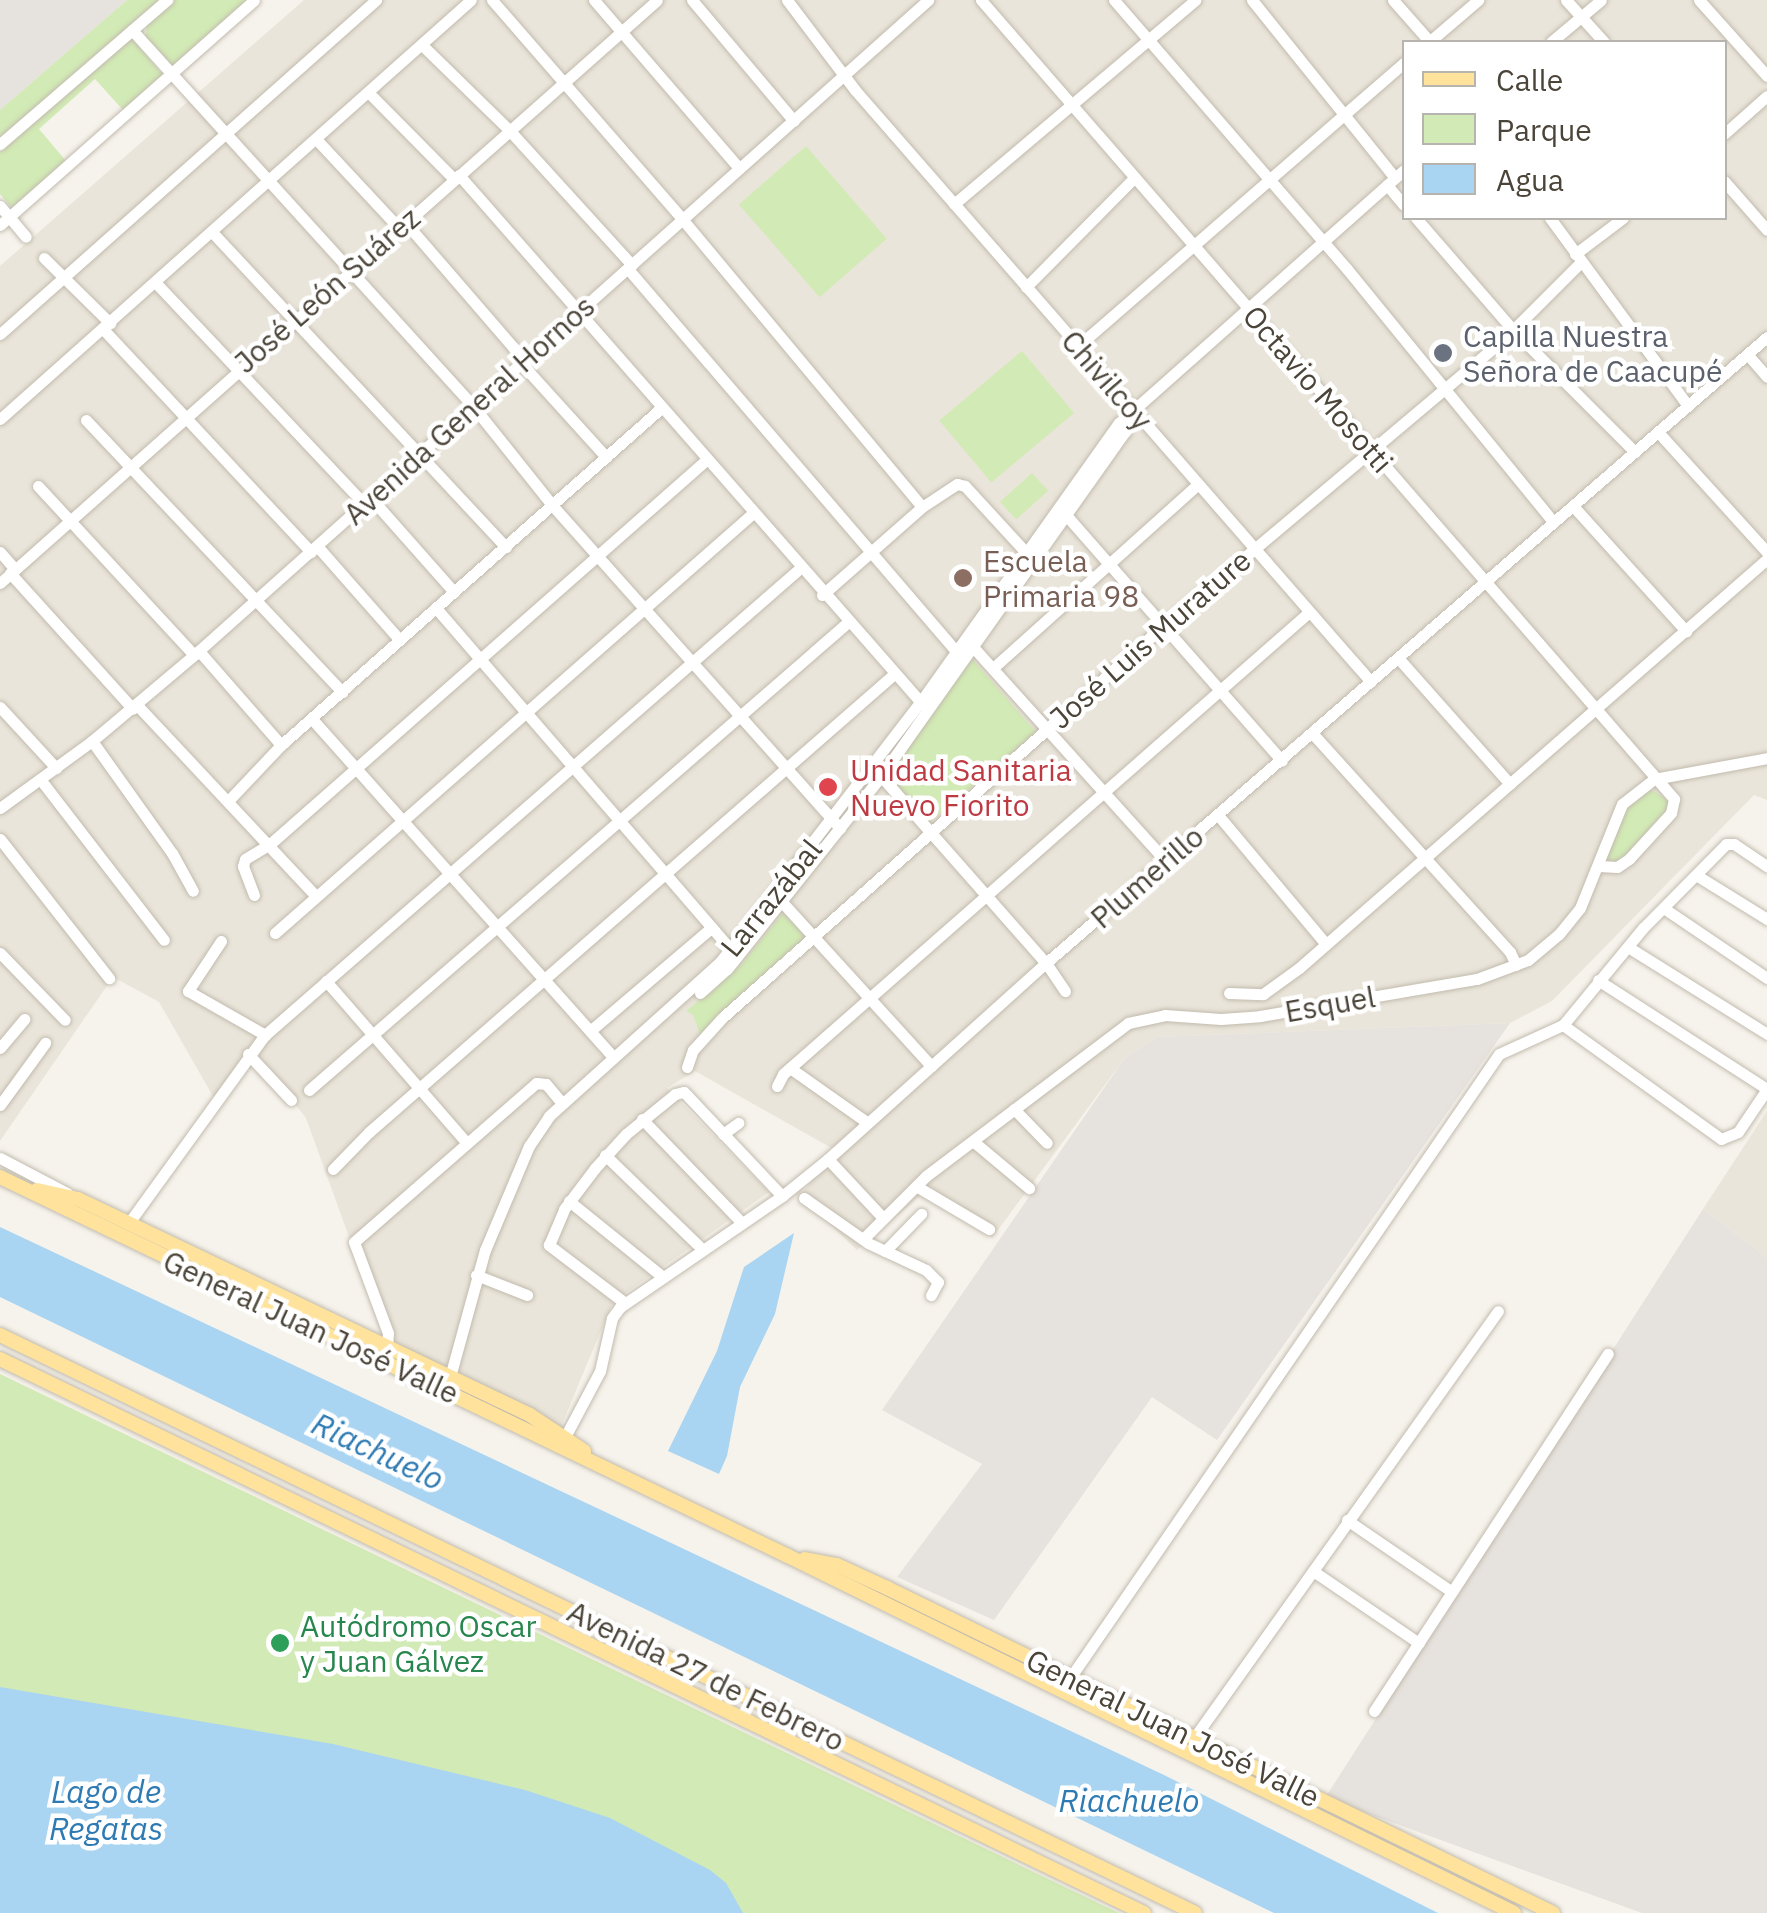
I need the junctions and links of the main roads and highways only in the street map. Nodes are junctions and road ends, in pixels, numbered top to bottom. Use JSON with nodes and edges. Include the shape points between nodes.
{"nodes":[{"id":1,"x":0,"y":1177,"type":"edge"},
{"id":2,"x":22,"y":1187,"type":"junction"},
{"id":3,"x":0,"y":1335,"type":"edge"},
{"id":4,"x":0,"y":1358,"type":"edge"},
{"id":5,"x":448,"y":1384,"type":"junction"},
{"id":6,"x":602,"y":1466,"type":"junction"},
{"id":7,"x":788,"y":1556,"type":"junction"},
{"id":8,"x":1144,"y":1913,"type":"edge"},
{"id":9,"x":1195,"y":1913,"type":"edge"},
{"id":10,"x":1514,"y":1913,"type":"edge"},
{"id":11,"x":1553,"y":1913,"type":"edge"}],
"edges":[{"from":1,"to":2,"type":"main road","name":"General Juan José Valle"},
{"from":2,"to":5,"type":"main road","name":"General Juan José Valle"},
{"from":2,"to":5,"type":"main road","name":"General Juan José Valle","via":[[72,1196],[386,1347]]},
{"from":3,"to":9,"type":"main road","name":"Avenida 27 de Febrero"},
{"from":4,"to":8,"type":"main road","name":"Avenida 27 de Febrero"},
{"from":5,"to":6,"type":"main road","name":"General Juan José Valle"},
{"from":5,"to":6,"type":"main road","name":"General Juan José Valle","via":[[566,1436]]},
{"from":6,"to":7,"type":"main road","name":"General Juan José Valle"},
{"from":7,"to":10,"type":"main road","name":"General Juan José Valle"},
{"from":7,"to":11,"type":"main road","name":"General Juan José Valle","via":[[837,1565]]}]}
